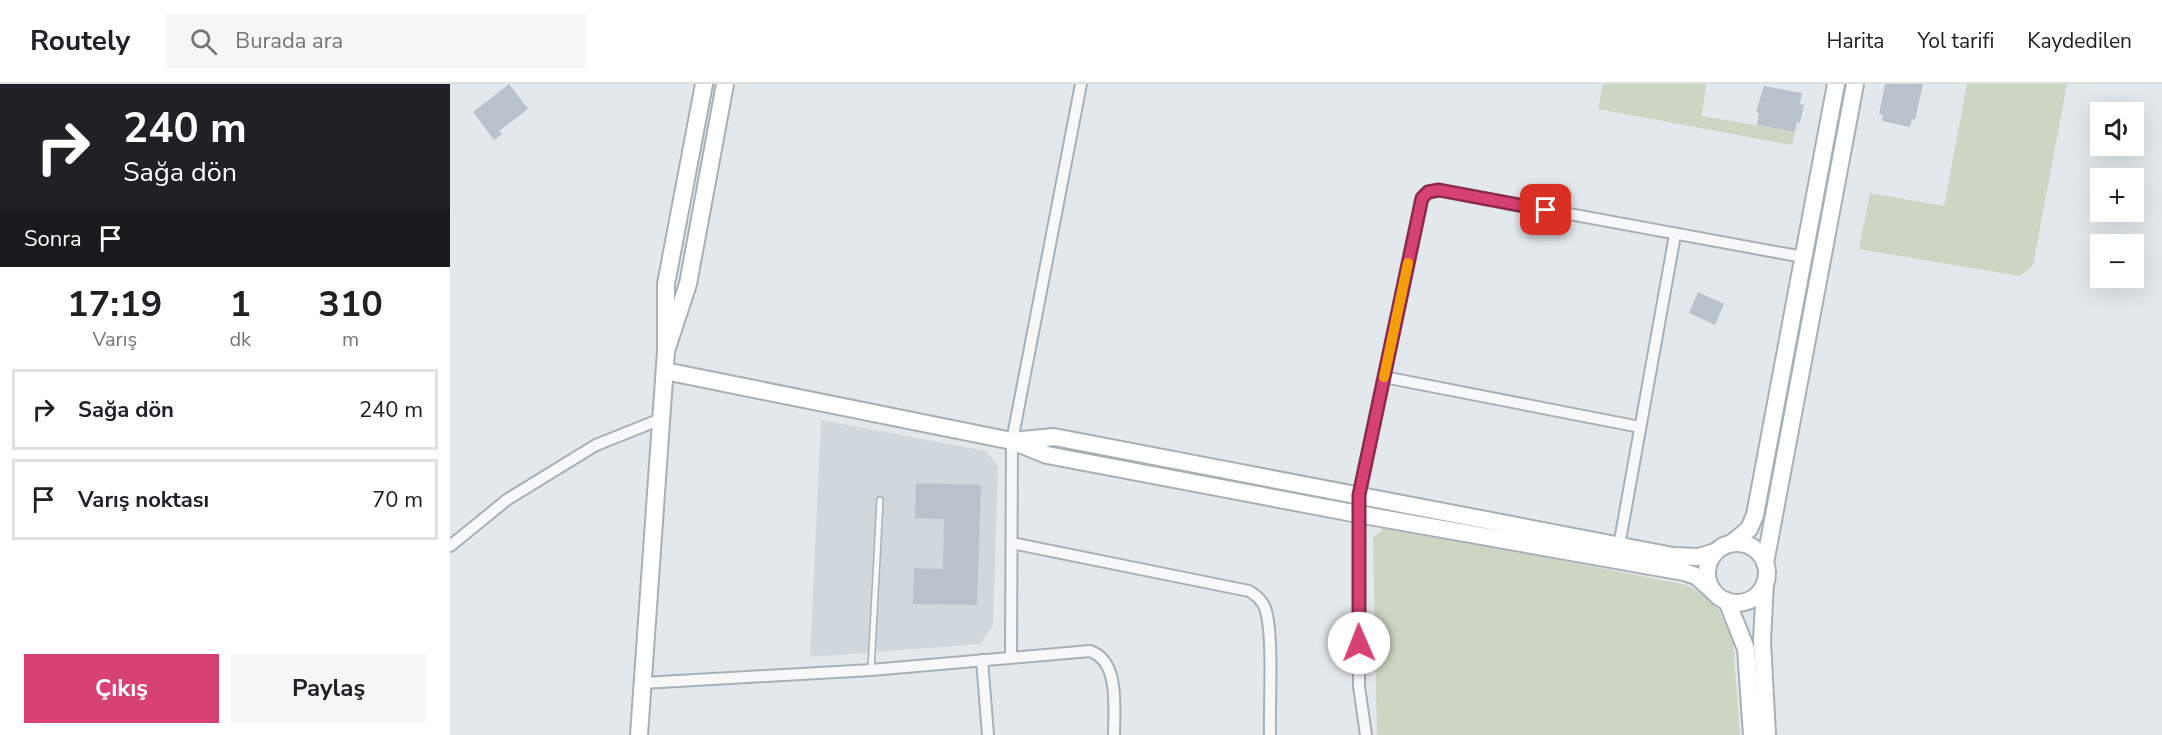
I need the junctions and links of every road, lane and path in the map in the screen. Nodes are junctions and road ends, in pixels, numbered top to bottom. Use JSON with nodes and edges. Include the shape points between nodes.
{"nodes":[{"id":1,"x":704,"y":84,"type":"edge"},
{"id":2,"x":725,"y":84,"type":"edge"},
{"id":3,"x":1081,"y":84,"type":"edge"},
{"id":4,"x":1836,"y":84,"type":"edge"},
{"id":5,"x":1855,"y":84,"type":"edge"},
{"id":6,"x":1675,"y":235,"type":"junction"},
{"id":7,"x":1803,"y":257,"type":"junction"},
{"id":8,"x":666,"y":351,"type":"junction"},
{"id":9,"x":665,"y":371,"type":"junction"},
{"id":10,"x":1384,"y":377,"type":"junction"},
{"id":11,"x":661,"y":419,"type":"junction"},
{"id":12,"x":1640,"y":427,"type":"junction"},
{"id":13,"x":1012,"y":441,"type":"junction"},
{"id":14,"x":1359,"y":495,"type":"junction"},
{"id":15,"x":880,"y":500,"type":"dead end"},
{"id":16,"x":1358,"y":514,"type":"junction"},
{"id":17,"x":1012,"y":543,"type":"junction"},
{"id":18,"x":1732,"y":543,"type":"junction"},
{"id":19,"x":450,"y":546,"type":"edge"},
{"id":20,"x":1619,"y":546,"type":"junction"},
{"id":21,"x":1715,"y":552,"type":"junction"},
{"id":22,"x":1765,"y":563,"type":"junction"},
{"id":23,"x":1765,"y":582,"type":"junction"},
{"id":24,"x":1712,"y":590,"type":"junction"},
{"id":25,"x":1727,"y":601,"type":"junction"},
{"id":26,"x":1011,"y":657,"type":"junction"},
{"id":27,"x":982,"y":660,"type":"junction"},
{"id":28,"x":871,"y":670,"type":"junction"},
{"id":29,"x":643,"y":683,"type":"junction"},
{"id":30,"x":639,"y":735,"type":"edge"},
{"id":31,"x":988,"y":735,"type":"edge"},
{"id":32,"x":1114,"y":735,"type":"edge"},
{"id":33,"x":1270,"y":735,"type":"edge"},
{"id":34,"x":1366,"y":735,"type":"edge"},
{"id":35,"x":1752,"y":735,"type":"edge"},
{"id":36,"x":1767,"y":735,"type":"edge"}],
"edges":[{"from":1,"to":8,"type":"street","via":[[666,284]]},
{"from":2,"to":8,"type":"street","via":[[688,284]]},
{"from":3,"to":13,"type":"street"},
{"from":4,"to":7,"type":"street"},
{"from":5,"to":22,"type":"street"},
{"from":6,"to":7,"type":"street"},
{"from":6,"to":10,"type":"street","via":[[1439,190],[1428,192],[1422,198]]},
{"from":6,"to":12,"type":"street"},
{"from":7,"to":18,"type":"street","via":[[1755,516],[1749,529]]},
{"from":8,"to":9,"type":"street"},
{"from":9,"to":11,"type":"street"},
{"from":9,"to":13,"type":"street"},
{"from":10,"to":12,"type":"street"},
{"from":10,"to":14,"type":"street"},
{"from":11,"to":19,"type":"street","via":[[596,445],[508,499]]},
{"from":11,"to":29,"type":"street"},
{"from":12,"to":20,"type":"street"},
{"from":13,"to":14,"type":"street","via":[[1054,437]]},
{"from":13,"to":16,"type":"street","via":[[1047,454]]},
{"from":13,"to":17,"type":"street"},
{"from":14,"to":16,"type":"street"},
{"from":14,"to":20,"type":"street"},
{"from":15,"to":28,"type":"lane"},
{"from":16,"to":24,"type":"street","via":[[1684,572],[1696,576]]},
{"from":16,"to":34,"type":"street","via":[[1359,686]]},
{"from":17,"to":26,"type":"street"},
{"from":17,"to":33,"type":"street","via":[[1258,596],[1265,607],[1268,627]]},
{"from":18,"to":21,"type":"street"},
{"from":18,"to":22,"type":"street","via":[[1752,547]]},
{"from":20,"to":21,"type":"street","via":[[1673,556],[1699,557]]},
{"from":21,"to":24,"type":"street","via":[[1707,571]]},
{"from":22,"to":23,"type":"street"},
{"from":23,"to":25,"type":"street","via":[[1761,591],[1746,602]]},
{"from":23,"to":36,"type":"street","via":[[1762,641]]},
{"from":24,"to":25,"type":"street"},
{"from":25,"to":35,"type":"street","via":[[1746,649]]},
{"from":26,"to":27,"type":"street"},
{"from":26,"to":32,"type":"street","via":[[1090,651],[1102,656],[1110,677]]},
{"from":27,"to":28,"type":"street"},
{"from":27,"to":31,"type":"street"},
{"from":28,"to":29,"type":"street"},
{"from":29,"to":30,"type":"street"}]}
